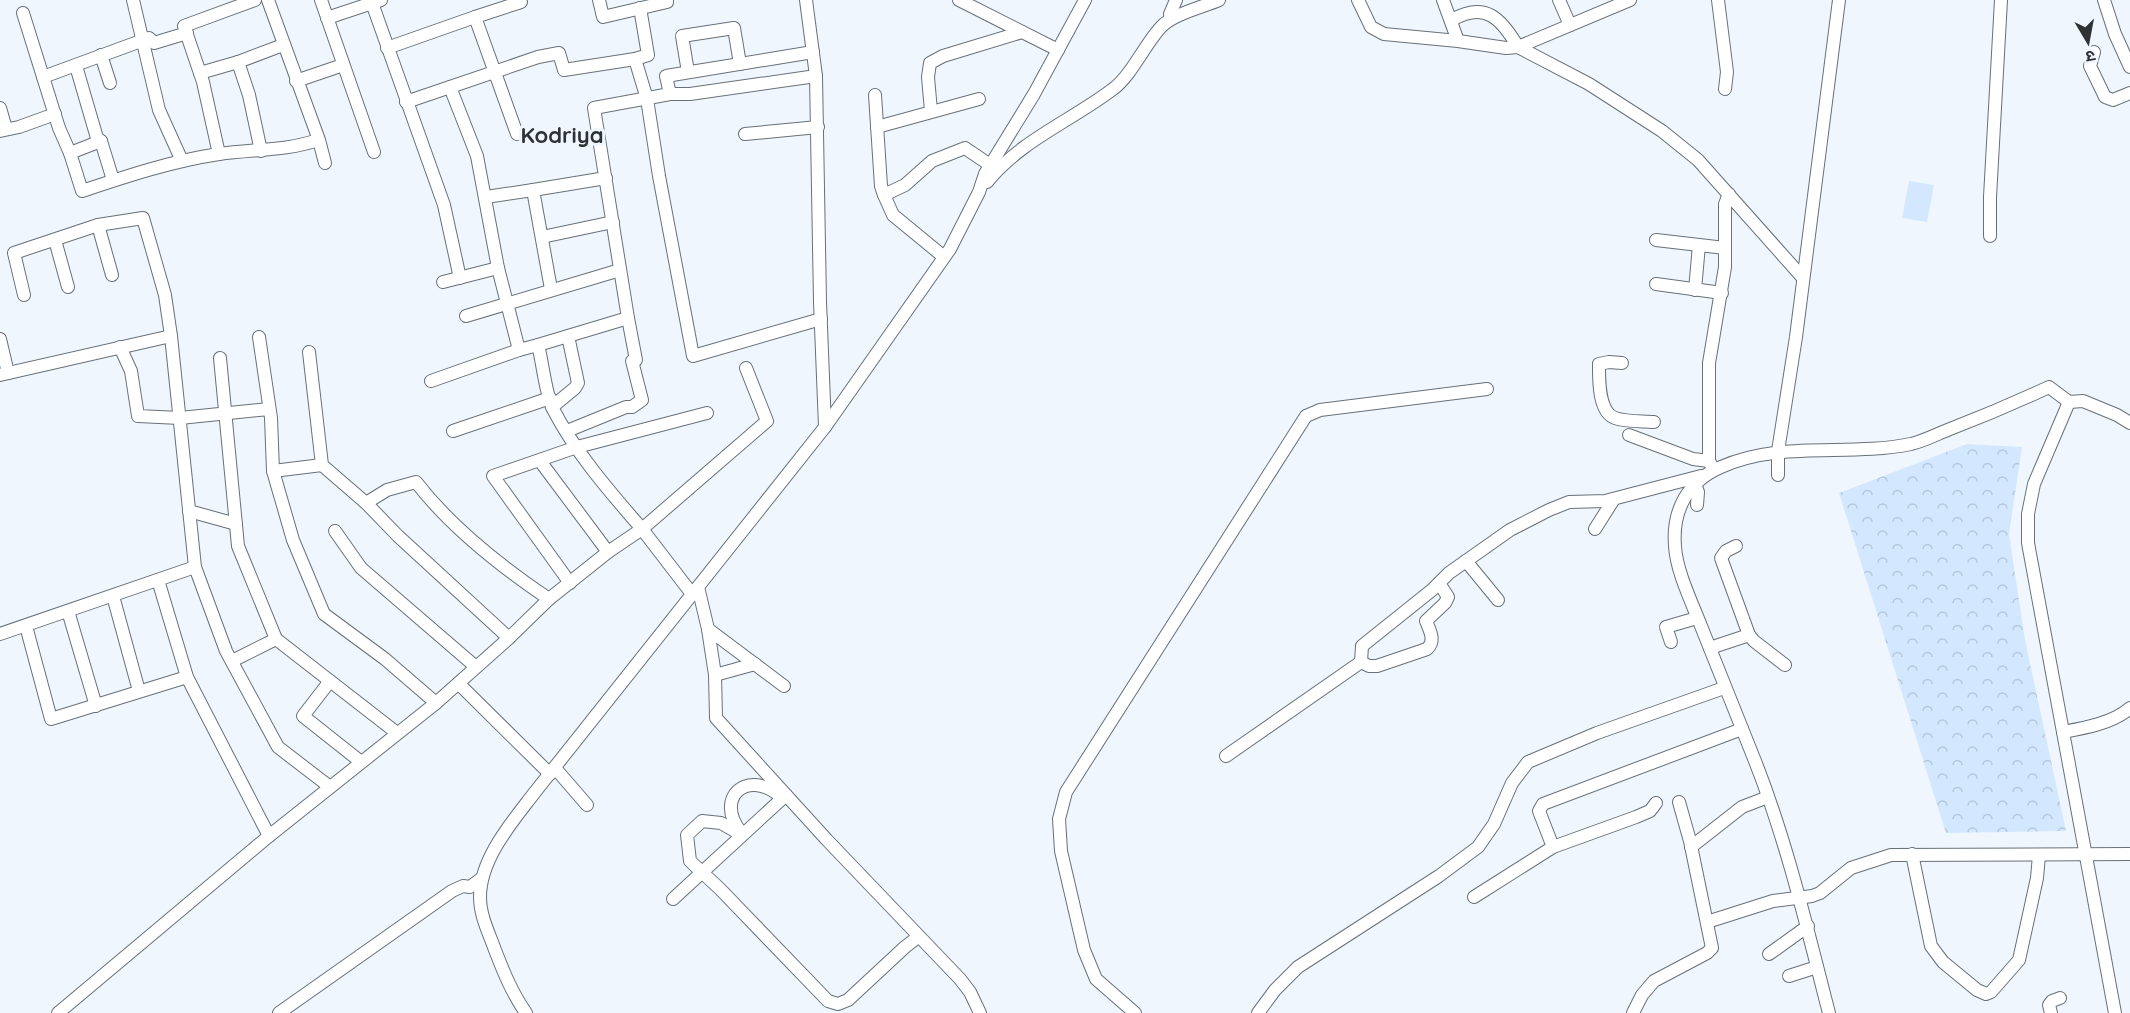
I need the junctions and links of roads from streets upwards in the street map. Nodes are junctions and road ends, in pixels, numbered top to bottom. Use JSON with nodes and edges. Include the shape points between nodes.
{"nodes":[{"id":1,"x":133,"y":0,"type":"edge"},
{"id":2,"x":255,"y":0,"type":"edge"},
{"id":3,"x":268,"y":0,"type":"edge"},
{"id":4,"x":321,"y":0,"type":"edge"},
{"id":5,"x":520,"y":0,"type":"edge"},
{"id":6,"x":599,"y":0,"type":"edge"},
{"id":7,"x":667,"y":0,"type":"edge"},
{"id":8,"x":806,"y":0,"type":"edge"},
{"id":9,"x":959,"y":0,"type":"edge"},
{"id":10,"x":1176,"y":0,"type":"edge"},
{"id":11,"x":1220,"y":0,"type":"edge"},
{"id":12,"x":1358,"y":0,"type":"edge"},
{"id":13,"x":1443,"y":0,"type":"edge"},
{"id":14,"x":1559,"y":0,"type":"edge"},
{"id":15,"x":1630,"y":0,"type":"edge"},
{"id":16,"x":1718,"y":0,"type":"edge"},
{"id":17,"x":1839,"y":0,"type":"edge"},
{"id":18,"x":2001,"y":0,"type":"edge"},
{"id":19,"x":2104,"y":0,"type":"edge"},
{"id":20,"x":376,"y":2,"type":"edge"},
{"id":21,"x":1081,"y":2,"type":"edge"},
{"id":22,"x":640,"y":9,"type":"junction"},
{"id":23,"x":23,"y":13,"type":"dead end"},
{"id":24,"x":1170,"y":14,"type":"dead end"},
{"id":25,"x":475,"y":17,"type":"junction"},
{"id":26,"x":327,"y":18,"type":"junction"},
{"id":27,"x":1452,"y":20,"type":"junction"},
{"id":28,"x":1570,"y":25,"type":"junction"},
{"id":29,"x":1022,"y":32,"type":"junction"},
{"id":30,"x":187,"y":33,"type":"junction"},
{"id":31,"x":142,"y":40,"type":"junction"},
{"id":32,"x":1458,"y":41,"type":"junction"},
{"id":33,"x":284,"y":45,"type":"junction"},
{"id":34,"x":1518,"y":47,"type":"junction"},
{"id":35,"x":387,"y":48,"type":"junction"},
{"id":36,"x":1058,"y":50,"type":"junction"},
{"id":37,"x":813,"y":52,"type":"junction"},
{"id":38,"x":2094,"y":52,"type":"dead end"},
{"id":39,"x":101,"y":55,"type":"junction"},
{"id":40,"x":635,"y":59,"type":"junction"},
{"id":41,"x":238,"y":62,"type":"junction"},
{"id":42,"x":740,"y":64,"type":"junction"},
{"id":43,"x":343,"y":65,"type":"junction"},
{"id":44,"x":76,"y":66,"type":"junction"},
{"id":45,"x":2130,"y":67,"type":"edge"},
{"id":46,"x":494,"y":72,"type":"junction"},
{"id":47,"x":688,"y":72,"type":"junction"},
{"id":48,"x":200,"y":73,"type":"junction"},
{"id":49,"x":816,"y":76,"type":"junction"},
{"id":50,"x":43,"y":77,"type":"junction"},
{"id":51,"x":297,"y":81,"type":"junction"},
{"id":52,"x":110,"y":83,"type":"dead end"},
{"id":53,"x":450,"y":87,"type":"junction"},
{"id":54,"x":1725,"y":89,"type":"dead end"},
{"id":55,"x":2130,"y":93,"type":"edge"},
{"id":56,"x":670,"y":94,"type":"junction"},
{"id":57,"x":874,"y":95,"type":"dead end"},
{"id":58,"x":647,"y":99,"type":"junction"},
{"id":59,"x":979,"y":99,"type":"dead end"},
{"id":60,"x":406,"y":102,"type":"junction"},
{"id":61,"x":0,"y":108,"type":"edge"},
{"id":62,"x":931,"y":111,"type":"junction"},
{"id":63,"x":55,"y":114,"type":"junction"},
{"id":64,"x":877,"y":127,"type":"junction"},
{"id":65,"x":818,"y":128,"type":"junction"},
{"id":66,"x":3,"y":130,"type":"edge"},
{"id":67,"x":518,"y":134,"type":"dead end"},
{"id":68,"x":745,"y":134,"type":"dead end"},
{"id":69,"x":318,"y":140,"type":"junction"},
{"id":70,"x":101,"y":141,"type":"junction"},
{"id":71,"x":261,"y":151,"type":"junction"},
{"id":72,"x":374,"y":152,"type":"dead end"},
{"id":73,"x":70,"y":153,"type":"junction"},
{"id":74,"x":219,"y":154,"type":"junction"},
{"id":75,"x":182,"y":161,"type":"junction"},
{"id":76,"x":325,"y":163,"type":"dead end"},
{"id":77,"x":990,"y":165,"type":"junction"},
{"id":78,"x":606,"y":178,"type":"junction"},
{"id":79,"x":113,"y":180,"type":"junction"},
{"id":80,"x":533,"y":190,"type":"junction"},
{"id":81,"x":979,"y":192,"type":"junction"},
{"id":82,"x":1729,"y":194,"type":"junction"},
{"id":83,"x":884,"y":195,"type":"junction"},
{"id":84,"x":486,"y":197,"type":"junction"},
{"id":85,"x":613,"y":222,"type":"junction"},
{"id":86,"x":98,"y":225,"type":"junction"},
{"id":87,"x":1990,"y":236,"type":"dead end"},
{"id":88,"x":542,"y":237,"type":"junction"},
{"id":89,"x":55,"y":240,"type":"junction"},
{"id":90,"x":1656,"y":240,"type":"dead end"},
{"id":91,"x":1699,"y":245,"type":"junction"},
{"id":92,"x":1725,"y":248,"type":"junction"},
{"id":93,"x":944,"y":257,"type":"junction"},
{"id":94,"x":498,"y":268,"type":"junction"},
{"id":95,"x":620,"y":270,"type":"junction"},
{"id":96,"x":112,"y":275,"type":"dead end"},
{"id":97,"x":460,"y":278,"type":"junction"},
{"id":98,"x":1803,"y":278,"type":"junction"},
{"id":99,"x":443,"y":282,"type":"dead end"},
{"id":100,"x":1656,"y":284,"type":"dead end"},
{"id":101,"x":68,"y":286,"type":"dead end"},
{"id":102,"x":551,"y":289,"type":"junction"},
{"id":103,"x":1695,"y":290,"type":"junction"},
{"id":104,"x":1722,"y":293,"type":"junction"},
{"id":105,"x":24,"y":295,"type":"dead end"},
{"id":106,"x":506,"y":304,"type":"junction"},
{"id":107,"x":466,"y":316,"type":"dead end"},
{"id":108,"x":628,"y":318,"type":"junction"},
{"id":109,"x":821,"y":319,"type":"junction"},
{"id":110,"x":171,"y":336,"type":"junction"},
{"id":111,"x":568,"y":336,"type":"junction"},
{"id":112,"x":259,"y":337,"type":"dead end"},
{"id":113,"x":0,"y":339,"type":"edge"},
{"id":114,"x":538,"y":345,"type":"junction"},
{"id":115,"x":120,"y":347,"type":"junction"},
{"id":116,"x":519,"y":350,"type":"junction"},
{"id":117,"x":309,"y":352,"type":"dead end"},
{"id":118,"x":220,"y":358,"type":"dead end"},
{"id":119,"x":1622,"y":363,"type":"dead end"},
{"id":120,"x":746,"y":368,"type":"dead end"},
{"id":121,"x":4,"y":374,"type":"edge"},
{"id":122,"x":431,"y":381,"type":"dead end"},
{"id":123,"x":1487,"y":389,"type":"dead end"},
{"id":124,"x":551,"y":402,"type":"junction"},
{"id":125,"x":2069,"y":402,"type":"junction"},
{"id":126,"x":269,"y":409,"type":"junction"},
{"id":127,"x":707,"y":412,"type":"dead end"},
{"id":128,"x":227,"y":414,"type":"junction"},
{"id":129,"x":180,"y":418,"type":"junction"},
{"id":130,"x":2130,"y":423,"type":"edge"},
{"id":131,"x":825,"y":427,"type":"junction"},
{"id":132,"x":453,"y":431,"type":"dead end"},
{"id":133,"x":567,"y":431,"type":"junction"},
{"id":134,"x":1629,"y":435,"type":"dead end"},
{"id":135,"x":1651,"y":443,"type":"junction"},
{"id":136,"x":577,"y":447,"type":"junction"},
{"id":137,"x":1778,"y":451,"type":"junction"},
{"id":138,"x":540,"y":461,"type":"junction"},
{"id":139,"x":322,"y":465,"type":"junction"},
{"id":140,"x":273,"y":471,"type":"junction"},
{"id":141,"x":1705,"y":473,"type":"junction"},
{"id":142,"x":1779,"y":475,"type":"dead end"},
{"id":143,"x":1614,"y":499,"type":"junction"},
{"id":144,"x":366,"y":503,"type":"junction"},
{"id":145,"x":1697,"y":505,"type":"dead end"},
{"id":146,"x":189,"y":511,"type":"junction"},
{"id":147,"x":236,"y":524,"type":"junction"},
{"id":148,"x":642,"y":528,"type":"junction"},
{"id":149,"x":1595,"y":529,"type":"dead end"},
{"id":150,"x":335,"y":531,"type":"dead end"},
{"id":151,"x":1736,"y":546,"type":"dead end"},
{"id":152,"x":608,"y":552,"type":"junction"},
{"id":153,"x":1466,"y":561,"type":"junction"},
{"id":154,"x":195,"y":567,"type":"junction"},
{"id":155,"x":158,"y":580,"type":"junction"},
{"id":156,"x":570,"y":583,"type":"junction"},
{"id":157,"x":1438,"y":583,"type":"junction"},
{"id":158,"x":695,"y":591,"type":"junction"},
{"id":159,"x":113,"y":596,"type":"junction"},
{"id":160,"x":549,"y":599,"type":"junction"},
{"id":161,"x":1498,"y":600,"type":"dead end"},
{"id":162,"x":68,"y":611,"type":"junction"},
{"id":163,"x":1697,"y":618,"type":"junction"},
{"id":164,"x":26,"y":626,"type":"junction"},
{"id":165,"x":708,"y":629,"type":"junction"},
{"id":166,"x":0,"y":634,"type":"edge"},
{"id":167,"x":1749,"y":635,"type":"junction"},
{"id":168,"x":509,"y":638,"type":"junction"},
{"id":169,"x":276,"y":639,"type":"junction"},
{"id":170,"x":1671,"y":642,"type":"dead end"},
{"id":171,"x":1710,"y":648,"type":"junction"},
{"id":172,"x":232,"y":661,"type":"junction"},
{"id":173,"x":1361,"y":662,"type":"junction"},
{"id":174,"x":755,"y":664,"type":"junction"},
{"id":175,"x":1785,"y":666,"type":"dead end"},
{"id":176,"x":476,"y":667,"type":"junction"},
{"id":177,"x":714,"y":675,"type":"junction"},
{"id":178,"x":187,"y":677,"type":"junction"},
{"id":179,"x":330,"y":681,"type":"junction"},
{"id":180,"x":459,"y":684,"type":"junction"},
{"id":181,"x":784,"y":686,"type":"dead end"},
{"id":182,"x":1724,"y":687,"type":"junction"},
{"id":183,"x":140,"y":692,"type":"junction"},
{"id":184,"x":435,"y":703,"type":"junction"},
{"id":185,"x":96,"y":706,"type":"junction"},
{"id":186,"x":2130,"y":708,"type":"edge"},
{"id":187,"x":1742,"y":729,"type":"junction"},
{"id":188,"x":2063,"y":732,"type":"junction"},
{"id":189,"x":397,"y":733,"type":"junction"},
{"id":190,"x":1226,"y":756,"type":"dead end"},
{"id":191,"x":361,"y":762,"type":"junction"},
{"id":192,"x":553,"y":771,"type":"junction"},
{"id":193,"x":330,"y":787,"type":"junction"},
{"id":194,"x":784,"y":797,"type":"junction"},
{"id":195,"x":1768,"y":797,"type":"junction"},
{"id":196,"x":1656,"y":802,"type":"dead end"},
{"id":197,"x":1678,"y":802,"type":"dead end"},
{"id":198,"x":587,"y":805,"type":"dead end"},
{"id":199,"x":742,"y":835,"type":"junction"},
{"id":200,"x":269,"y":836,"type":"junction"},
{"id":201,"x":1553,"y":847,"type":"junction"},
{"id":202,"x":1691,"y":847,"type":"junction"},
{"id":203,"x":1912,"y":854,"type":"junction"},
{"id":204,"x":2130,"y":854,"type":"edge"},
{"id":205,"x":2038,"y":855,"type":"junction"},
{"id":206,"x":2085,"y":855,"type":"junction"},
{"id":207,"x":702,"y":872,"type":"junction"},
{"id":208,"x":482,"y":878,"type":"junction"},
{"id":209,"x":1474,"y":897,"type":"dead end"},
{"id":210,"x":1799,"y":898,"type":"junction"},
{"id":211,"x":673,"y":899,"type":"dead end"},
{"id":212,"x":1707,"y":922,"type":"junction"},
{"id":213,"x":1808,"y":926,"type":"junction"},
{"id":214,"x":918,"y":937,"type":"junction"},
{"id":215,"x":1769,"y":954,"type":"dead end"},
{"id":216,"x":1817,"y":967,"type":"junction"},
{"id":217,"x":1789,"y":976,"type":"dead end"},
{"id":218,"x":2060,"y":998,"type":"dead end"},
{"id":219,"x":58,"y":1013,"type":"edge"},
{"id":220,"x":279,"y":1013,"type":"edge"},
{"id":221,"x":526,"y":1013,"type":"edge"},
{"id":222,"x":980,"y":1013,"type":"edge"},
{"id":223,"x":1135,"y":1013,"type":"edge"},
{"id":224,"x":1258,"y":1013,"type":"edge"},
{"id":225,"x":1633,"y":1013,"type":"edge"},
{"id":226,"x":1828,"y":1013,"type":"edge"},
{"id":227,"x":2051,"y":1013,"type":"edge"},
{"id":228,"x":2115,"y":1013,"type":"edge"}],
"edges":[{"from":1,"to":31,"type":"street"},
{"from":2,"to":30,"type":"street","via":[[184,26]]},
{"from":3,"to":33,"type":"street"},
{"from":4,"to":26,"type":"street"},
{"from":5,"to":25,"type":"street"},
{"from":6,"to":22,"type":"street","via":[[603,17]]},
{"from":7,"to":22,"type":"street"},
{"from":8,"to":37,"type":"street"},
{"from":9,"to":29,"type":"street"},
{"from":10,"to":24,"type":"street"},
{"from":11,"to":81,"type":"street","via":[[1162,25],[1115,87],[1034,139],[1000,166]]},
{"from":12,"to":32,"type":"street","via":[[1371,27],[1384,34]]},
{"from":13,"to":27,"type":"street"},
{"from":14,"to":28,"type":"street"},
{"from":15,"to":28,"type":"street"},
{"from":16,"to":54,"type":"street","via":[[1727,72]]},
{"from":17,"to":98,"type":"street"},
{"from":18,"to":87,"type":"street"},
{"from":19,"to":45,"type":"street"},
{"from":20,"to":26,"type":"street"},
{"from":20,"to":35,"type":"street"},
{"from":21,"to":36,"type":"street"},
{"from":22,"to":40,"type":"street","via":[[648,55]]},
{"from":23,"to":50,"type":"street"},
{"from":25,"to":35,"type":"street"},
{"from":25,"to":46,"type":"street"},
{"from":26,"to":43,"type":"street"},
{"from":27,"to":32,"type":"street"},
{"from":27,"to":34,"type":"street","via":[[1467,11],[1492,15],[1507,27]]},
{"from":28,"to":34,"type":"street"},
{"from":29,"to":36,"type":"street"},
{"from":29,"to":62,"type":"street","via":[[930,63]]},
{"from":30,"to":31,"type":"street","via":[[154,43],[149,38]]},
{"from":30,"to":48,"type":"street"},
{"from":31,"to":39,"type":"street"},
{"from":31,"to":75,"type":"street","via":[[159,110]]},
{"from":32,"to":34,"type":"street"},
{"from":33,"to":41,"type":"street"},
{"from":33,"to":51,"type":"street"},
{"from":34,"to":82,"type":"street","via":[[1589,84],[1662,131],[1698,160]]},
{"from":35,"to":60,"type":"street"},
{"from":36,"to":77,"type":"street"},
{"from":37,"to":42,"type":"street"},
{"from":37,"to":49,"type":"street"},
{"from":38,"to":55,"type":"street","via":[[2090,66],[2105,98],[2113,100]]},
{"from":39,"to":44,"type":"street"},
{"from":39,"to":52,"type":"street"},
{"from":40,"to":46,"type":"street","via":[[564,70],[559,53]]},
{"from":40,"to":58,"type":"street"},
{"from":41,"to":48,"type":"street"},
{"from":41,"to":71,"type":"street"},
{"from":42,"to":47,"type":"street"},
{"from":42,"to":47,"type":"street","via":[[734,28],[723,29],[682,36]]},
{"from":43,"to":51,"type":"street"},
{"from":43,"to":72,"type":"street"},
{"from":44,"to":50,"type":"street"},
{"from":44,"to":70,"type":"street"},
{"from":46,"to":53,"type":"street"},
{"from":46,"to":67,"type":"street"},
{"from":47,"to":56,"type":"street","via":[[666,76]]},
{"from":48,"to":74,"type":"street"},
{"from":49,"to":56,"type":"street"},
{"from":49,"to":65,"type":"street"},
{"from":50,"to":63,"type":"street"},
{"from":51,"to":69,"type":"street"},
{"from":53,"to":60,"type":"street"},
{"from":53,"to":84,"type":"street","via":[[477,156]]},
{"from":56,"to":58,"type":"street"},
{"from":57,"to":64,"type":"street"},
{"from":58,"to":78,"type":"street","via":[[594,108]]},
{"from":58,"to":109,"type":"street","via":[[693,356]]},
{"from":59,"to":62,"type":"street"},
{"from":60,"to":97,"type":"street","via":[[444,205]]},
{"from":61,"to":66,"type":"street"},
{"from":62,"to":64,"type":"street"},
{"from":63,"to":66,"type":"street"},
{"from":63,"to":73,"type":"street"},
{"from":64,"to":83,"type":"street"},
{"from":65,"to":68,"type":"street"},
{"from":65,"to":109,"type":"street"},
{"from":69,"to":71,"type":"street"},
{"from":69,"to":76,"type":"street"},
{"from":70,"to":73,"type":"street"},
{"from":70,"to":79,"type":"street"},
{"from":71,"to":74,"type":"street"},
{"from":73,"to":79,"type":"street","via":[[82,191]]},
{"from":74,"to":75,"type":"street"},
{"from":75,"to":79,"type":"street"},
{"from":77,"to":81,"type":"street"},
{"from":77,"to":83,"type":"street","via":[[965,148],[932,160],[905,185]]},
{"from":78,"to":80,"type":"street"},
{"from":78,"to":85,"type":"street"},
{"from":80,"to":84,"type":"street"},
{"from":80,"to":88,"type":"street"},
{"from":81,"to":93,"type":"street"},
{"from":82,"to":92,"type":"street","via":[[1725,204]]},
{"from":82,"to":98,"type":"street"},
{"from":83,"to":93,"type":"street","via":[[893,215]]},
{"from":84,"to":94,"type":"street"},
{"from":85,"to":88,"type":"street"},
{"from":85,"to":95,"type":"street"},
{"from":86,"to":89,"type":"street"},
{"from":86,"to":96,"type":"street"},
{"from":86,"to":110,"type":"street","via":[[143,218],[165,295]]},
{"from":88,"to":102,"type":"street"},
{"from":89,"to":101,"type":"street"},
{"from":89,"to":105,"type":"street","via":[[14,253]]},
{"from":90,"to":91,"type":"street"},
{"from":91,"to":92,"type":"street"},
{"from":91,"to":103,"type":"street"},
{"from":92,"to":104,"type":"street"},
{"from":93,"to":131,"type":"street"},
{"from":94,"to":97,"type":"street"},
{"from":94,"to":106,"type":"street"},
{"from":95,"to":102,"type":"street"},
{"from":95,"to":108,"type":"street"},
{"from":97,"to":99,"type":"street"},
{"from":98,"to":137,"type":"street"},
{"from":100,"to":103,"type":"street"},
{"from":102,"to":106,"type":"street"},
{"from":103,"to":104,"type":"street"},
{"from":104,"to":141,"type":"street","via":[[1709,363]]},
{"from":106,"to":107,"type":"street"},
{"from":106,"to":116,"type":"street"},
{"from":108,"to":111,"type":"street"},
{"from":108,"to":133,"type":"street","via":[[642,400]]},
{"from":109,"to":131,"type":"street"},
{"from":110,"to":115,"type":"street"},
{"from":110,"to":129,"type":"street"},
{"from":111,"to":114,"type":"street"},
{"from":111,"to":124,"type":"street","via":[[578,382],[575,388]]},
{"from":112,"to":126,"type":"street"},
{"from":113,"to":121,"type":"street"},
{"from":114,"to":116,"type":"street"},
{"from":114,"to":124,"type":"street"},
{"from":115,"to":121,"type":"street"},
{"from":115,"to":129,"type":"street","via":[[131,371],[138,416]]},
{"from":116,"to":122,"type":"street"},
{"from":117,"to":139,"type":"street"},
{"from":118,"to":128,"type":"street"},
{"from":119,"to":135,"type":"street","via":[[1599,364],[1607,411],[1614,418],[1655,418]]},
{"from":120,"to":148,"type":"street","via":[[767,421]]},
{"from":123,"to":223,"type":"street","via":[[1320,410],[1306,416],[1066,792],[1059,819],[1061,851],[1084,950],[1096,979]]},
{"from":124,"to":132,"type":"street"},
{"from":124,"to":133,"type":"street"},
{"from":125,"to":130,"type":"street","via":[[2083,401]]},
{"from":125,"to":137,"type":"street","via":[[2049,387],[1912,444]]},
{"from":125,"to":188,"type":"street","via":[[2034,484],[2028,524],[2028,543]]},
{"from":126,"to":128,"type":"street"},
{"from":126,"to":140,"type":"street"},
{"from":127,"to":136,"type":"street"},
{"from":128,"to":129,"type":"street"},
{"from":128,"to":147,"type":"street"},
{"from":129,"to":146,"type":"street"},
{"from":131,"to":158,"type":"street"},
{"from":133,"to":136,"type":"street"},
{"from":134,"to":135,"type":"street"},
{"from":135,"to":141,"type":"street","via":[[1693,459]]},
{"from":136,"to":138,"type":"street"},
{"from":136,"to":148,"type":"street"},
{"from":137,"to":141,"type":"street"},
{"from":137,"to":142,"type":"street"},
{"from":138,"to":152,"type":"street"},
{"from":138,"to":156,"type":"street","via":[[493,476]]},
{"from":139,"to":140,"type":"street"},
{"from":139,"to":144,"type":"street"},
{"from":140,"to":184,"type":"street","via":[[293,540],[324,614],[385,659]]},
{"from":141,"to":143,"type":"street"},
{"from":141,"to":145,"type":"street"},
{"from":141,"to":163,"type":"street","via":[[1687,492],[1676,520],[1675,547]]},
{"from":143,"to":149,"type":"street"},
{"from":143,"to":153,"type":"street","via":[[1569,502],[1549,510],[1510,530]]},
{"from":144,"to":160,"type":"street","via":[[387,490],[416,482],[435,507],[512,574]]},
{"from":144,"to":168,"type":"street"},
{"from":146,"to":147,"type":"street"},
{"from":146,"to":154,"type":"street"},
{"from":147,"to":169,"type":"street","via":[[238,546]]},
{"from":148,"to":152,"type":"street"},
{"from":148,"to":158,"type":"street"},
{"from":150,"to":176,"type":"street","via":[[361,568]]},
{"from":151,"to":167,"type":"street","via":[[1721,558]]},
{"from":152,"to":156,"type":"street"},
{"from":153,"to":157,"type":"street"},
{"from":153,"to":161,"type":"street"},
{"from":154,"to":155,"type":"street"},
{"from":154,"to":172,"type":"street"},
{"from":155,"to":159,"type":"street"},
{"from":155,"to":178,"type":"street"},
{"from":156,"to":160,"type":"street"},
{"from":157,"to":173,"type":"street","via":[[1362,646]]},
{"from":157,"to":173,"type":"street","via":[[1448,597],[1426,621],[1432,645],[1377,666]]},
{"from":158,"to":165,"type":"street"},
{"from":158,"to":192,"type":"street"},
{"from":159,"to":162,"type":"street"},
{"from":159,"to":183,"type":"street"},
{"from":160,"to":168,"type":"street"},
{"from":162,"to":164,"type":"street"},
{"from":162,"to":185,"type":"street"},
{"from":163,"to":170,"type":"street","via":[[1666,627]]},
{"from":163,"to":171,"type":"street"},
{"from":164,"to":166,"type":"street"},
{"from":164,"to":185,"type":"street","via":[[51,719]]},
{"from":165,"to":174,"type":"street"},
{"from":165,"to":177,"type":"street"},
{"from":167,"to":171,"type":"street"},
{"from":167,"to":175,"type":"street"},
{"from":168,"to":176,"type":"street"},
{"from":169,"to":172,"type":"street"},
{"from":169,"to":179,"type":"street"},
{"from":171,"to":182,"type":"street"},
{"from":172,"to":193,"type":"street","via":[[278,747]]},
{"from":173,"to":190,"type":"street"},
{"from":174,"to":177,"type":"street"},
{"from":174,"to":181,"type":"street"},
{"from":176,"to":180,"type":"street"},
{"from":177,"to":194,"type":"street","via":[[716,718]]},
{"from":178,"to":183,"type":"street"},
{"from":178,"to":200,"type":"street"},
{"from":179,"to":189,"type":"street"},
{"from":179,"to":191,"type":"street","via":[[303,716]]},
{"from":180,"to":184,"type":"street"},
{"from":180,"to":192,"type":"street"},
{"from":182,"to":187,"type":"street"},
{"from":182,"to":224,"type":"street","via":[[1528,762],[1512,783],[1494,824],[1478,847],[1298,967]]},
{"from":183,"to":185,"type":"street"},
{"from":184,"to":189,"type":"street"},
{"from":186,"to":188,"type":"street","via":[[2122,715]]},
{"from":187,"to":195,"type":"street"},
{"from":187,"to":201,"type":"street","via":[[1543,804],[1539,811]]},
{"from":188,"to":206,"type":"street"},
{"from":189,"to":191,"type":"street"},
{"from":191,"to":193,"type":"street"},
{"from":192,"to":198,"type":"street"},
{"from":192,"to":208,"type":"street","via":[[507,831]]},
{"from":193,"to":200,"type":"street"},
{"from":194,"to":199,"type":"street"},
{"from":194,"to":199,"type":"street","via":[[757,784],[737,790],[732,820]]},
{"from":194,"to":214,"type":"street"},
{"from":195,"to":202,"type":"street","via":[[1742,807]]},
{"from":195,"to":210,"type":"street"},
{"from":196,"to":201,"type":"street","via":[[1650,811]]},
{"from":197,"to":202,"type":"street"},
{"from":199,"to":207,"type":"street"},
{"from":199,"to":207,"type":"street","via":[[721,823],[702,821],[696,825],[687,835],[688,855]]},
{"from":200,"to":219,"type":"street"},
{"from":201,"to":209,"type":"street"},
{"from":202,"to":212,"type":"street"},
{"from":203,"to":205,"type":"street"},
{"from":203,"to":205,"type":"street","via":[[1931,946],[1943,962],[1986,994],[2019,960],[2037,878]]},
{"from":203,"to":210,"type":"street","via":[[1891,855],[1851,868],[1820,893]]},
{"from":204,"to":206,"type":"street"},
{"from":205,"to":206,"type":"street"},
{"from":206,"to":228,"type":"street"},
{"from":207,"to":211,"type":"street"},
{"from":207,"to":214,"type":"street","via":[[833,1004],[848,1000]]},
{"from":208,"to":220,"type":"street","via":[[452,891]]},
{"from":208,"to":221,"type":"street","via":[[483,919],[512,992]]},
{"from":210,"to":212,"type":"street","via":[[1773,901]]},
{"from":210,"to":213,"type":"street"},
{"from":212,"to":225,"type":"street","via":[[1712,948],[1654,981]]},
{"from":213,"to":215,"type":"street"},
{"from":213,"to":216,"type":"street"},
{"from":214,"to":222,"type":"street","via":[[960,979]]},
{"from":216,"to":217,"type":"street"},
{"from":216,"to":226,"type":"street"},
{"from":218,"to":227,"type":"street","via":[[2049,1005]]}]}
